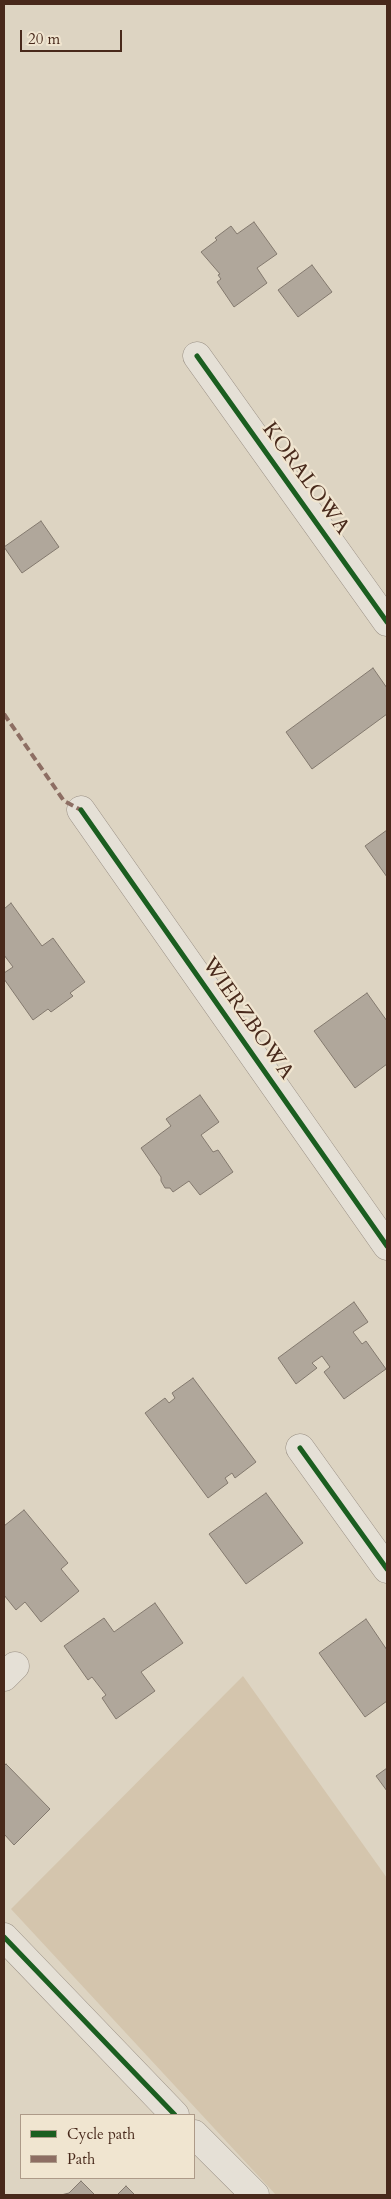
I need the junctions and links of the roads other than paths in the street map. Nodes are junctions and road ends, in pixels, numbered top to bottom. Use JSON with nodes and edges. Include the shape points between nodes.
{"nodes":[{"id":1,"x":197,"y":356,"type":"dead end"},
{"id":2,"x":387,"y":622,"type":"edge"},
{"id":3,"x":80,"y":810,"type":"dead end"},
{"id":4,"x":387,"y":1246,"type":"edge"},
{"id":5,"x":300,"y":1448,"type":"dead end"},
{"id":6,"x":387,"y":1569,"type":"edge"},
{"id":7,"x":4,"y":1937,"type":"edge"},
{"id":8,"x":174,"y":2114,"type":"edge"},
{"id":9,"x":195,"y":2135,"type":"edge"},
{"id":10,"x":255,"y":2195,"type":"edge"}],
"edges":[{"from":1,"to":2,"type":"street","name":"KORALOWA"},
{"from":3,"to":4,"type":"street","name":"WIERZBOWA"},
{"from":5,"to":6,"type":"street"},
{"from":7,"to":8,"type":"street"},
{"from":9,"to":10,"type":"street"}]}
